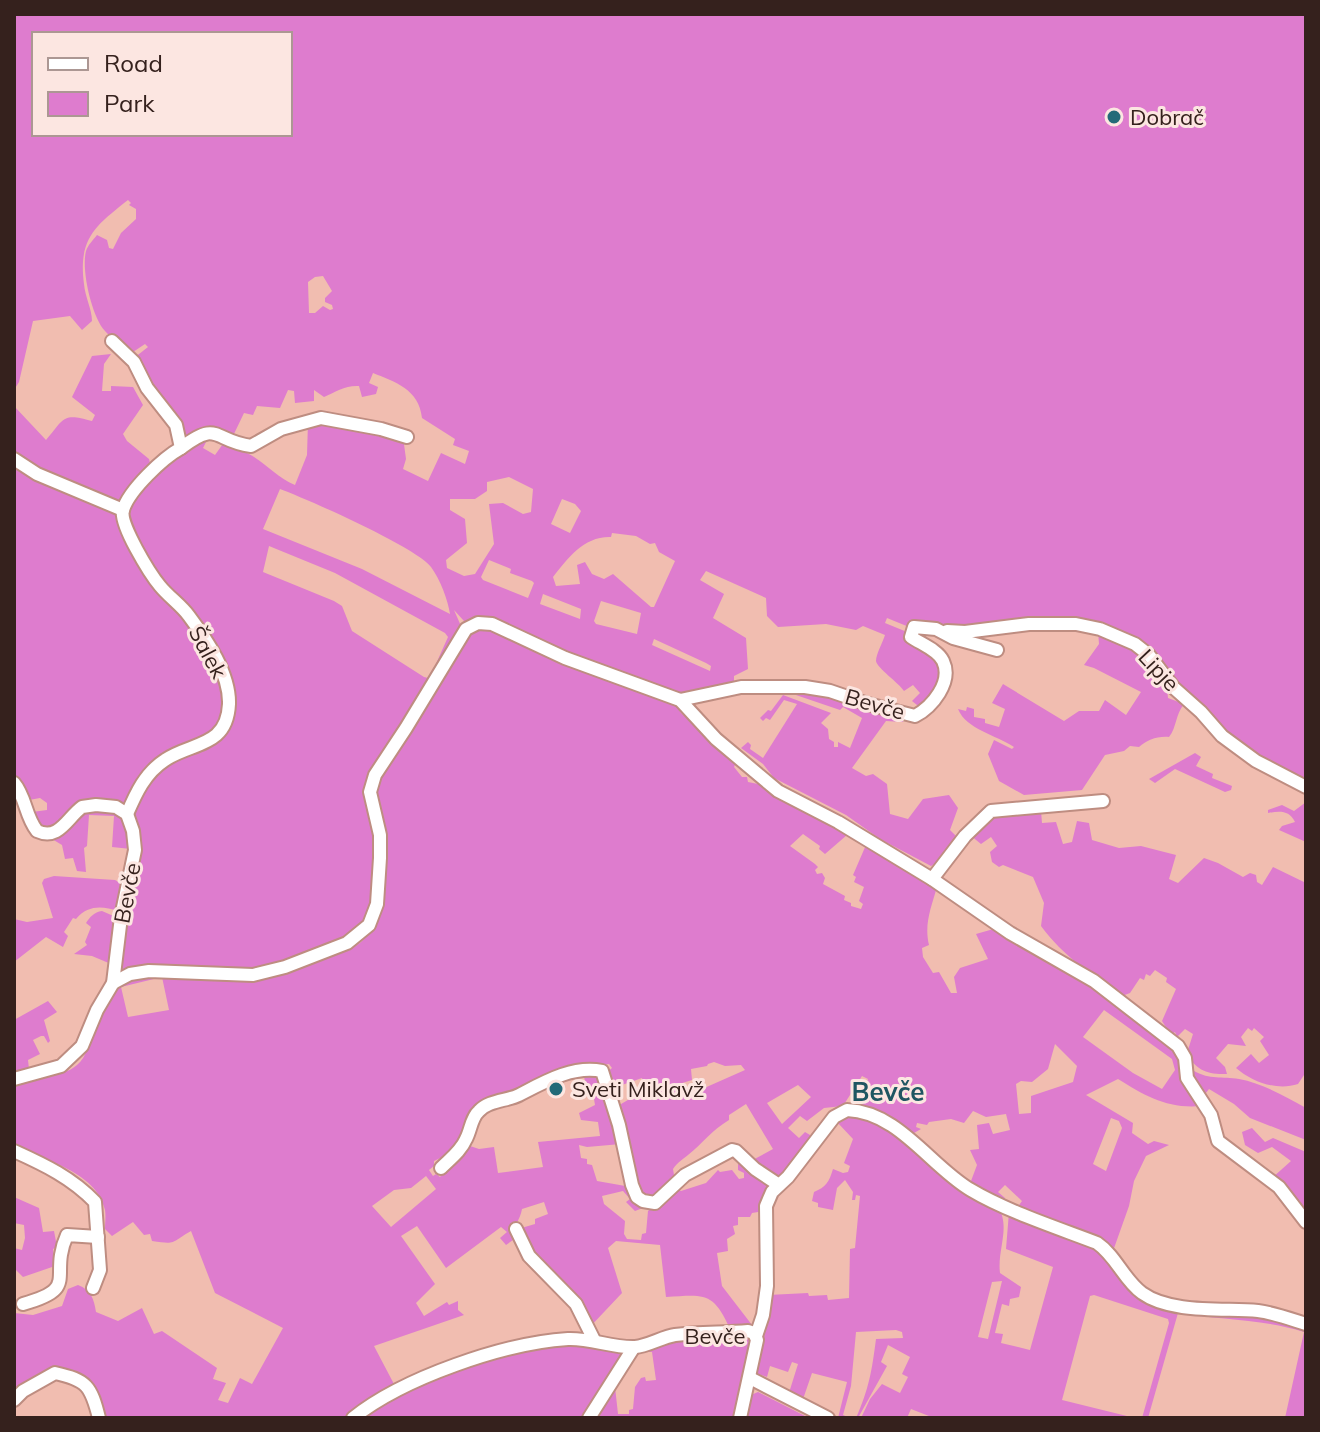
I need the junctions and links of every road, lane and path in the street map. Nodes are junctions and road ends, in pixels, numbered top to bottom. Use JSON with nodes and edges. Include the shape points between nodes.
{"nodes":[{"id":1,"x":112,"y":341,"type":"dead end"},
{"id":2,"x":407,"y":437,"type":"dead end"},
{"id":3,"x":181,"y":448,"type":"junction"},
{"id":4,"x":14,"y":459,"type":"edge"},
{"id":5,"x":123,"y":510,"type":"junction"},
{"id":6,"x":936,"y":629,"type":"junction"},
{"id":7,"x":997,"y":650,"type":"dead end"},
{"id":8,"x":680,"y":700,"type":"junction"},
{"id":9,"x":14,"y":783,"type":"edge"},
{"id":10,"x":1306,"y":787,"type":"edge"},
{"id":11,"x":1103,"y":801,"type":"dead end"},
{"id":12,"x":127,"y":814,"type":"junction"},
{"id":13,"x":932,"y":879,"type":"junction"},
{"id":14,"x":113,"y":983,"type":"junction"},
{"id":15,"x":14,"y":1079,"type":"edge"},
{"id":16,"x":14,"y":1151,"type":"edge"},
{"id":17,"x":441,"y":1168,"type":"dead end"},
{"id":18,"x":779,"y":1185,"type":"junction"},
{"id":19,"x":1306,"y":1222,"type":"edge"},
{"id":20,"x":516,"y":1229,"type":"dead end"},
{"id":21,"x":98,"y":1237,"type":"junction"},
{"id":22,"x":93,"y":1288,"type":"dead end"},
{"id":23,"x":23,"y":1304,"type":"dead end"},
{"id":24,"x":1306,"y":1324,"type":"edge"},
{"id":25,"x":756,"y":1336,"type":"junction"},
{"id":26,"x":594,"y":1340,"type":"junction"},
{"id":27,"x":634,"y":1347,"type":"junction"},
{"id":28,"x":750,"y":1378,"type":"junction"},
{"id":29,"x":14,"y":1400,"type":"edge"},
{"id":30,"x":99,"y":1418,"type":"edge"},
{"id":31,"x":353,"y":1418,"type":"edge"},
{"id":32,"x":589,"y":1418,"type":"edge"},
{"id":33,"x":740,"y":1418,"type":"edge"},
{"id":34,"x":828,"y":1418,"type":"edge"}],
"edges":[{"from":1,"to":3,"type":"street","via":[[134,362],[176,425]]},
{"from":2,"to":3,"type":"street","via":[[321,418],[281,429],[251,446],[210,432]]},
{"from":3,"to":5,"type":"street","via":[[147,475]]},
{"from":4,"to":5,"type":"street"},
{"from":5,"to":12,"type":"street","name":"Šalek","via":[[124,524],[158,584],[189,615],[217,659],[229,706],[222,730],[203,745],[166,759],[142,781]]},
{"from":6,"to":7,"type":"street"},
{"from":6,"to":8,"type":"street","name":"Bevče","via":[[922,626],[911,631],[911,637],[943,662],[945,672],[931,705],[915,716],[805,687],[741,687]]},
{"from":6,"to":10,"type":"street","name":"Lipje","via":[[965,632],[1029,624],[1100,629],[1149,655],[1222,736]]},
{"from":8,"to":13,"type":"street","via":[[716,739],[778,791]]},
{"from":8,"to":14,"type":"street","via":[[565,658],[492,624],[478,623],[466,629],[375,775],[370,792],[380,858],[377,904],[369,925],[347,943],[253,975],[149,971]]},
{"from":9,"to":12,"type":"street","via":[[41,834],[58,832],[82,807],[110,805]]},
{"from":11,"to":13,"type":"street","via":[[991,811]]},
{"from":12,"to":14,"type":"street","name":"Bevče","via":[[135,850]]},
{"from":13,"to":19,"type":"street","via":[[1010,933],[1094,981],[1166,1035],[1185,1058],[1187,1078],[1211,1115],[1218,1141],[1279,1187]]},
{"from":14,"to":15,"type":"street","name":"Bevče","via":[[82,1046],[61,1066]]},
{"from":16,"to":21,"type":"street","via":[[82,1188],[95,1202]]},
{"from":17,"to":18,"type":"street","via":[[459,1150],[481,1108],[550,1077],[592,1069],[602,1071],[632,1185],[643,1201],[655,1203],[685,1175],[732,1150]]},
{"from":18,"to":24,"type":"street","via":[[834,1117],[855,1110],[911,1139],[974,1192],[1097,1243],[1148,1297],[1200,1310],[1257,1311]]},
{"from":18,"to":25,"type":"street","via":[[766,1206],[767,1286]]},
{"from":20,"to":26,"type":"street","via":[[529,1256],[576,1304]]},
{"from":21,"to":22,"type":"street","via":[[100,1270]]},
{"from":21,"to":23,"type":"street","via":[[67,1235],[59,1252],[58,1287],[48,1297]]},
{"from":25,"to":27,"type":"street","name":"Bevče","via":[[748,1331],[677,1335]]},
{"from":25,"to":28,"type":"street","name":"Bevče"},
{"from":26,"to":27,"type":"street","name":"Bevče"},
{"from":26,"to":31,"type":"street","name":"Bevče","via":[[517,1347],[447,1369],[373,1402]]},
{"from":27,"to":32,"type":"street"},
{"from":28,"to":33,"type":"street","name":"Bevče"},
{"from":28,"to":34,"type":"street","name":"Bevče"},
{"from":29,"to":30,"type":"street","via":[[55,1373],[80,1378],[93,1394]]}]}
